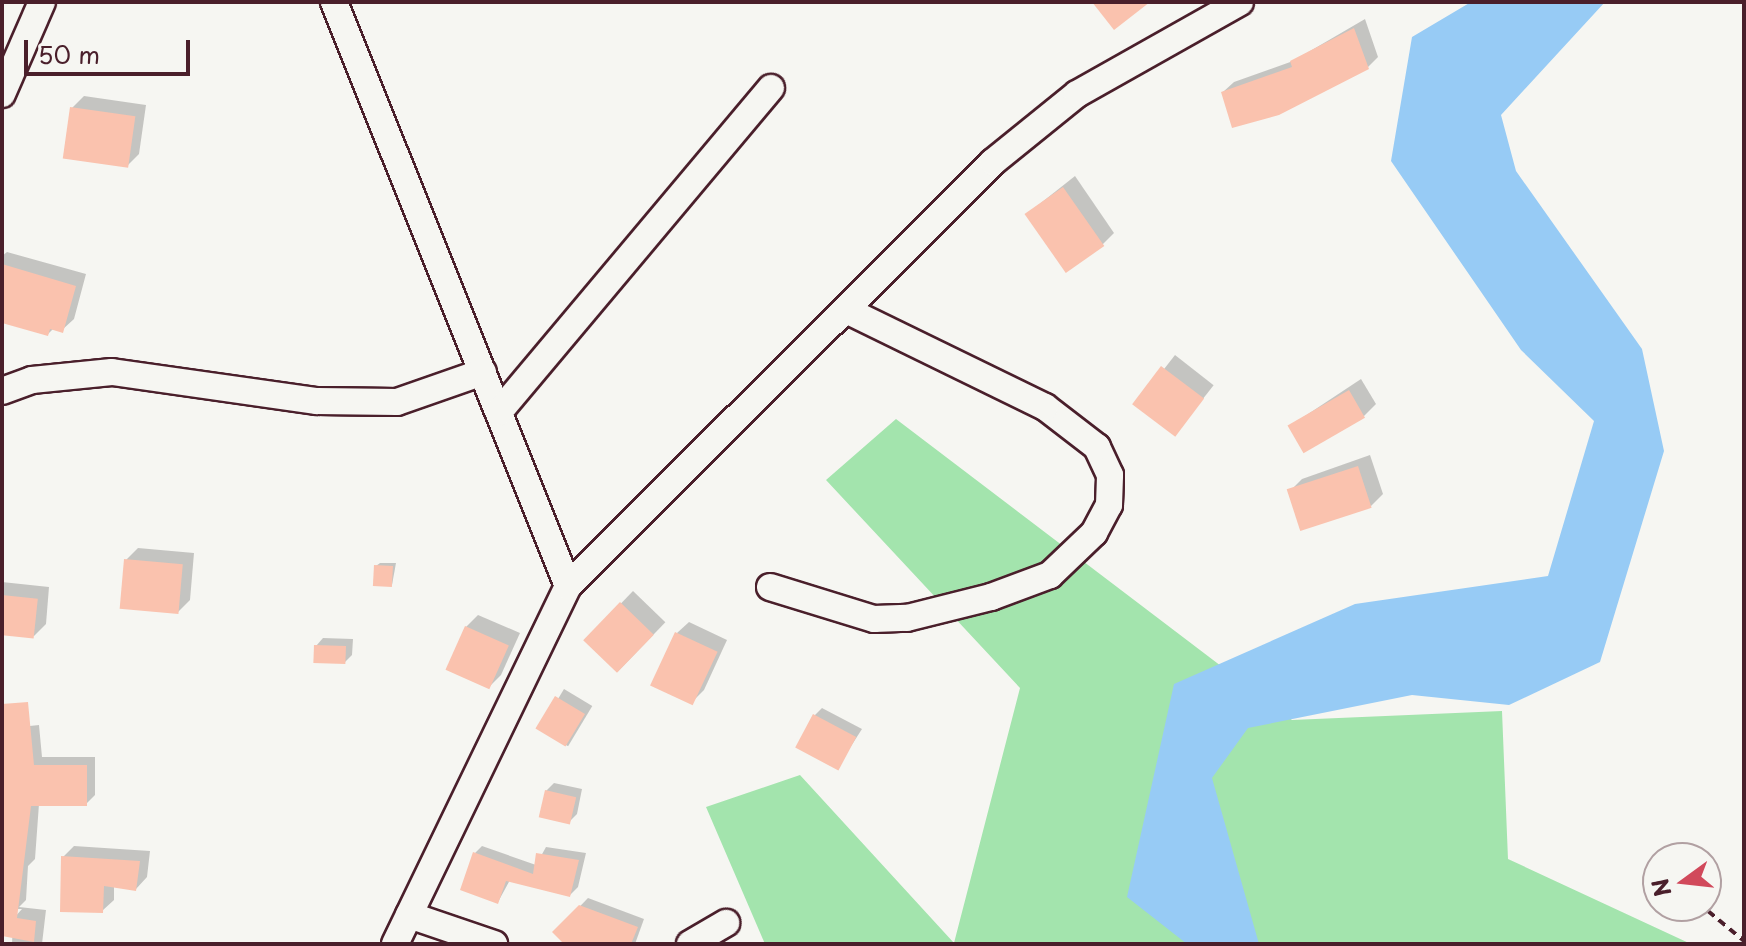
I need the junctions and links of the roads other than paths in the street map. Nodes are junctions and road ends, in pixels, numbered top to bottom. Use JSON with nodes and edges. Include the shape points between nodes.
{"nodes":[{"id":1,"x":42,"y":2,"type":"edge"},
{"id":2,"x":334,"y":2,"type":"edge"},
{"id":3,"x":1240,"y":2,"type":"edge"},
{"id":4,"x":771,"y":88,"type":"dead end"},
{"id":5,"x":2,"y":94,"type":"edge"},
{"id":6,"x":846,"y":310,"type":"junction"},
{"id":7,"x":483,"y":372,"type":"junction"},
{"id":8,"x":2,"y":391,"type":"edge"},
{"id":9,"x":499,"y":412,"type":"junction"},
{"id":10,"x":568,"y":586,"type":"junction"},
{"id":11,"x":770,"y":587,"type":"dead end"},
{"id":12,"x":409,"y":915,"type":"junction"},
{"id":13,"x":726,"y":923,"type":"dead end"},
{"id":14,"x":395,"y":944,"type":"edge"},
{"id":15,"x":494,"y":944,"type":"edge"},
{"id":16,"x":690,"y":944,"type":"edge"}],
"edges":[{"from":1,"to":5,"type":"street"},
{"from":2,"to":7,"type":"street"},
{"from":3,"to":6,"type":"street","via":[[1077,94],[993,162]]},
{"from":4,"to":9,"type":"street"},
{"from":6,"to":10,"type":"street"},
{"from":6,"to":11,"type":"street","via":[[1045,407],[1097,447],[1110,475],[1109,505],[1094,533],[1050,575],[991,597],[907,618],[874,619]]},
{"from":7,"to":8,"type":"street","via":[[397,402],[317,401],[112,372],[32,380]]},
{"from":7,"to":9,"type":"street"},
{"from":9,"to":10,"type":"street"},
{"from":10,"to":12,"type":"street"},
{"from":12,"to":14,"type":"street"},
{"from":12,"to":15,"type":"street"},
{"from":13,"to":16,"type":"street"}]}
